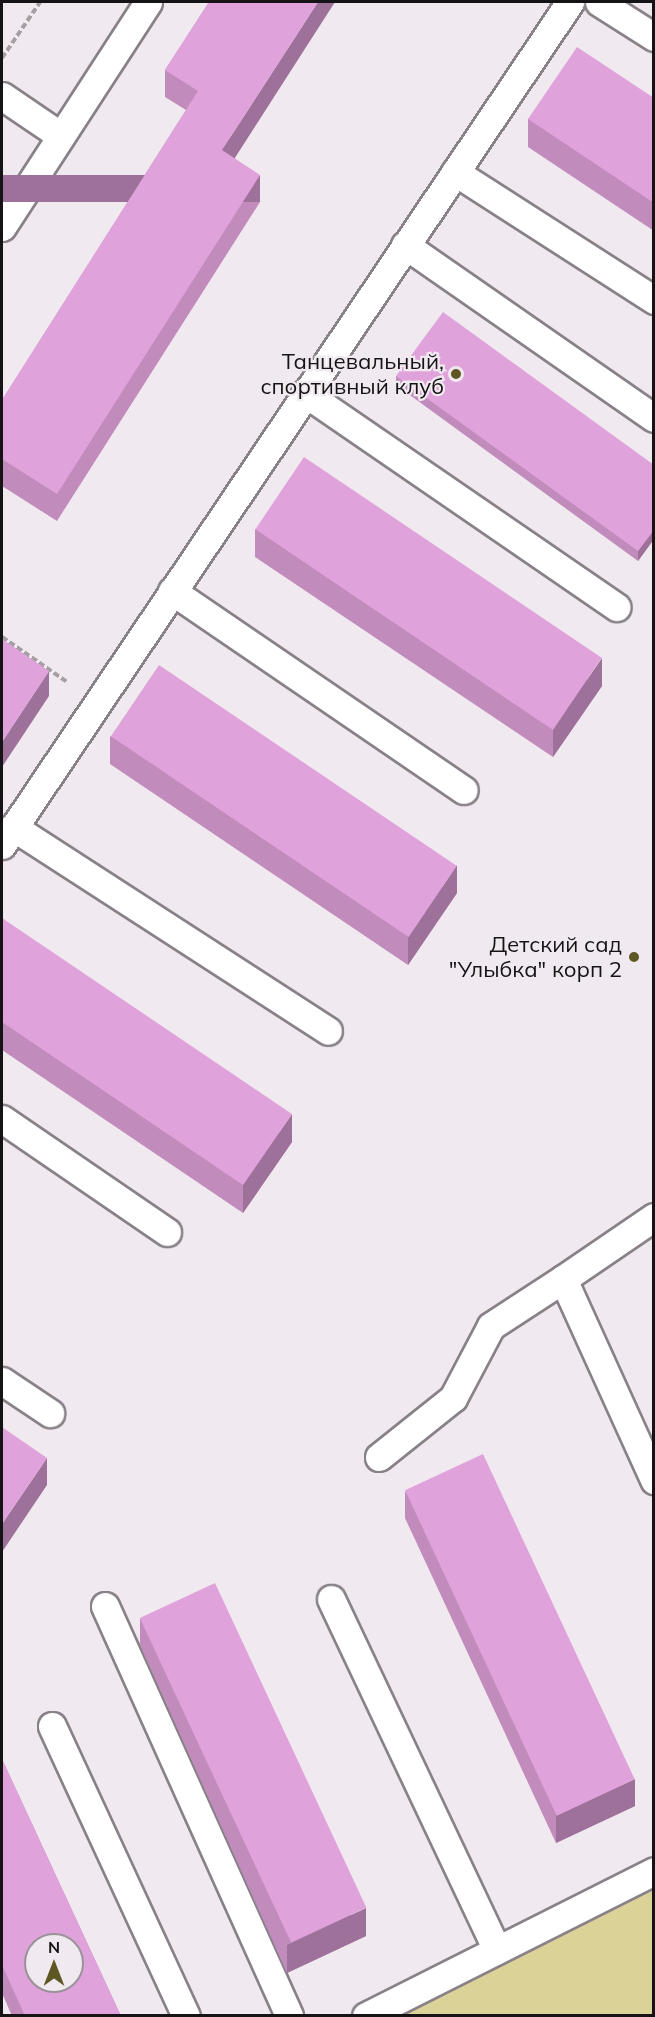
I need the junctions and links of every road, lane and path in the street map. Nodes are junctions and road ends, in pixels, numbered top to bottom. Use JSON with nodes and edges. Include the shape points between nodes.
{"nodes":[{"id":1,"x":40,"y":2,"type":"edge"},
{"id":2,"x":148,"y":2,"type":"edge"},
{"id":3,"x":570,"y":2,"type":"edge"},
{"id":4,"x":599,"y":2,"type":"edge"},
{"id":5,"x":654,"y":37,"type":"edge"},
{"id":6,"x":2,"y":59,"type":"edge"},
{"id":7,"x":2,"y":96,"type":"edge"},
{"id":8,"x":61,"y":136,"type":"junction"},
{"id":9,"x":455,"y":172,"type":"junction"},
{"id":10,"x":2,"y":227,"type":"edge"},
{"id":11,"x":405,"y":245,"type":"junction"},
{"id":12,"x":654,"y":300,"type":"edge"},
{"id":13,"x":306,"y":393,"type":"junction"},
{"id":14,"x":654,"y":418,"type":"edge"},
{"id":15,"x":172,"y":591,"type":"junction"},
{"id":16,"x":616,"y":607,"type":"dead end"},
{"id":17,"x":2,"y":637,"type":"edge"},
{"id":18,"x":97,"y":703,"type":"junction"},
{"id":19,"x":464,"y":790,"type":"dead end"},
{"id":20,"x":7,"y":836,"type":"edge"},
{"id":21,"x":328,"y":1031,"type":"dead end"},
{"id":22,"x":2,"y":1119,"type":"edge"},
{"id":23,"x":654,"y":1217,"type":"edge"},
{"id":24,"x":167,"y":1232,"type":"dead end"},
{"id":25,"x":563,"y":1279,"type":"junction"},
{"id":26,"x":2,"y":1381,"type":"edge"},
{"id":27,"x":50,"y":1413,"type":"dead end"},
{"id":28,"x":380,"y":1457,"type":"dead end"},
{"id":29,"x":654,"y":1480,"type":"edge"},
{"id":30,"x":331,"y":1599,"type":"dead end"},
{"id":31,"x":105,"y":1606,"type":"dead end"},
{"id":32,"x":52,"y":1726,"type":"dead end"},
{"id":33,"x":654,"y":1871,"type":"edge"},
{"id":34,"x":497,"y":1950,"type":"junction"},
{"id":35,"x":186,"y":2016,"type":"edge"},
{"id":36,"x":289,"y":2016,"type":"edge"},
{"id":37,"x":366,"y":2016,"type":"edge"}],
"edges":[{"from":1,"to":6,"type":"path"},
{"from":2,"to":8,"type":"lane"},
{"from":3,"to":9,"type":"lane"},
{"from":4,"to":5,"type":"lane"},
{"from":7,"to":8,"type":"lane"},
{"from":8,"to":10,"type":"lane"},
{"from":9,"to":11,"type":"lane"},
{"from":9,"to":12,"type":"lane"},
{"from":11,"to":13,"type":"lane"},
{"from":11,"to":14,"type":"lane"},
{"from":13,"to":15,"type":"lane"},
{"from":13,"to":16,"type":"lane"},
{"from":15,"to":18,"type":"lane"},
{"from":15,"to":19,"type":"lane"},
{"from":17,"to":18,"type":"path"},
{"from":18,"to":20,"type":"lane"},
{"from":20,"to":21,"type":"lane"},
{"from":22,"to":24,"type":"lane"},
{"from":23,"to":25,"type":"lane"},
{"from":25,"to":28,"type":"lane","via":[[491,1326],[453,1398]]},
{"from":25,"to":29,"type":"lane"},
{"from":26,"to":27,"type":"lane"},
{"from":30,"to":34,"type":"lane"},
{"from":31,"to":36,"type":"lane"},
{"from":32,"to":35,"type":"lane"},
{"from":33,"to":34,"type":"lane"},
{"from":34,"to":37,"type":"lane"}]}
